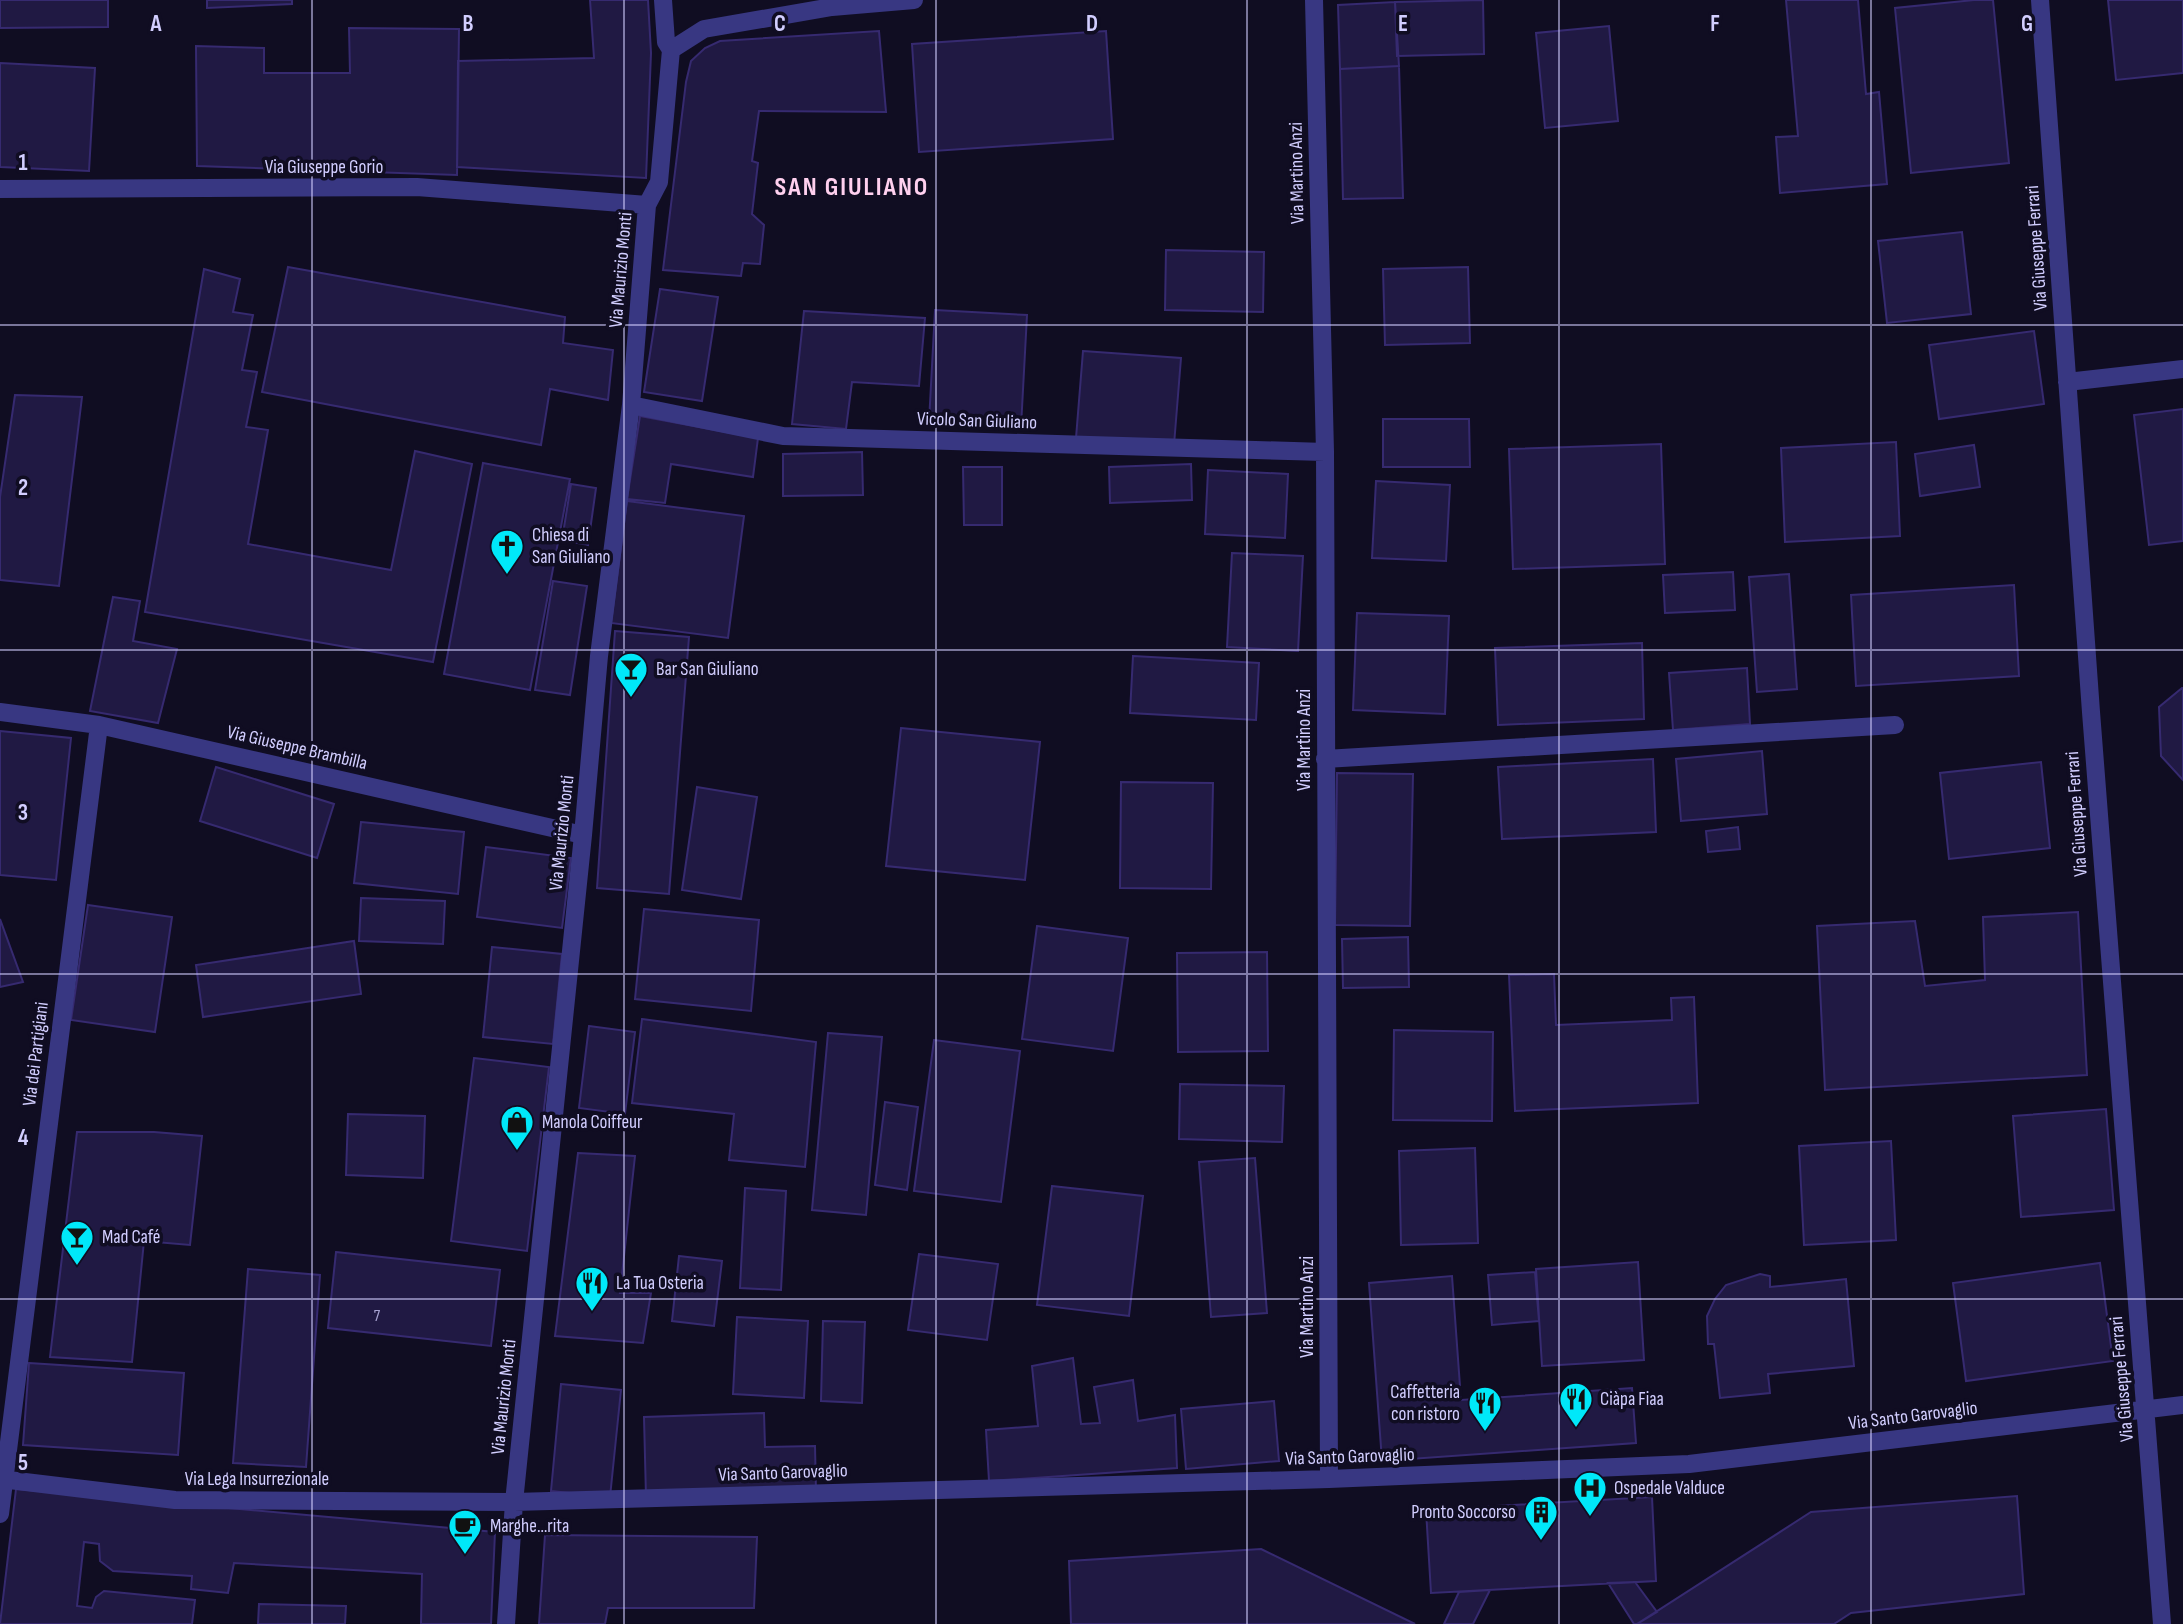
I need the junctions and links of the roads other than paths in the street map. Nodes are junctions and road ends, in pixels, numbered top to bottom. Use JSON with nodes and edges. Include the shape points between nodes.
{"nodes":[{"id":1,"x":663,"y":0,"type":"edge"},
{"id":2,"x":914,"y":0,"type":"edge"},
{"id":3,"x":1314,"y":0,"type":"edge"},
{"id":4,"x":2040,"y":0,"type":"edge"},
{"id":5,"x":671,"y":50,"type":"junction"},
{"id":6,"x":0,"y":189,"type":"edge"},
{"id":7,"x":647,"y":205,"type":"junction"},
{"id":8,"x":2183,"y":369,"type":"edge"},
{"id":9,"x":2067,"y":382,"type":"junction"},
{"id":10,"x":631,"y":405,"type":"junction"},
{"id":11,"x":1325,"y":452,"type":"junction"},
{"id":12,"x":0,"y":712,"type":"edge"},
{"id":13,"x":99,"y":725,"type":"junction"},
{"id":14,"x":1895,"y":725,"type":"dead end"},
{"id":15,"x":1325,"y":759,"type":"junction"},
{"id":16,"x":583,"y":835,"type":"junction"},
{"id":17,"x":2183,"y":1405,"type":"edge"},
{"id":18,"x":2145,"y":1410,"type":"junction"},
{"id":19,"x":2,"y":1479,"type":"edge"},
{"id":20,"x":1329,"y":1479,"type":"junction"},
{"id":21,"x":514,"y":1502,"type":"junction"},
{"id":22,"x":0,"y":1514,"type":"edge"},
{"id":23,"x":506,"y":1624,"type":"edge"},
{"id":24,"x":2162,"y":1624,"type":"edge"}],
"edges":[{"from":1,"to":5,"type":"street","name":"Via Maurizio Monti","via":[[666,42]]},
{"from":2,"to":5,"type":"street","via":[[832,7],[704,29]]},
{"from":3,"to":11,"type":"street","name":"Via Martino Anzi"},
{"from":4,"to":9,"type":"street","name":"Via Giuseppe Ferrari"},
{"from":5,"to":7,"type":"street","name":"Via Maurizio Monti","via":[[659,182]]},
{"from":6,"to":7,"type":"street","name":"Via Giuseppe Gorio","via":[[417,187]]},
{"from":7,"to":10,"type":"street","name":"Via Maurizio Monti"},
{"from":8,"to":9,"type":"street"},
{"from":9,"to":18,"type":"street","name":"Via Giuseppe Ferrari"},
{"from":10,"to":11,"type":"street","name":"Vicolo San Giuliano","via":[[783,436]]},
{"from":10,"to":16,"type":"street","name":"Via Maurizio Monti","via":[[599,656]]},
{"from":11,"to":15,"type":"street","name":"Via Martino Anzi"},
{"from":12,"to":13,"type":"street","name":"Via Giuseppe Brambilla"},
{"from":13,"to":16,"type":"street","name":"Via Giuseppe Brambilla"},
{"from":13,"to":19,"type":"street","name":"Via dei Partigiani"},
{"from":14,"to":15,"type":"street"},
{"from":15,"to":20,"type":"street","name":"Via Martino Anzi"},
{"from":16,"to":21,"type":"street","name":"Via Maurizio Monti"},
{"from":17,"to":18,"type":"street","name":"Via Santo Garovaglio"},
{"from":18,"to":20,"type":"street","name":"Via Santo Garovaglio","via":[[1689,1464]]},
{"from":18,"to":24,"type":"street","name":"Via Giuseppe Ferrari"},
{"from":19,"to":21,"type":"street","name":"Via Lega Insurrezionale","via":[[175,1500]]},
{"from":19,"to":22,"type":"street","name":"Via dei Partigiani"},
{"from":20,"to":21,"type":"street","name":"Via Santo Garovaglio"},
{"from":21,"to":23,"type":"street","name":"Via Maurizio Monti"}]}
